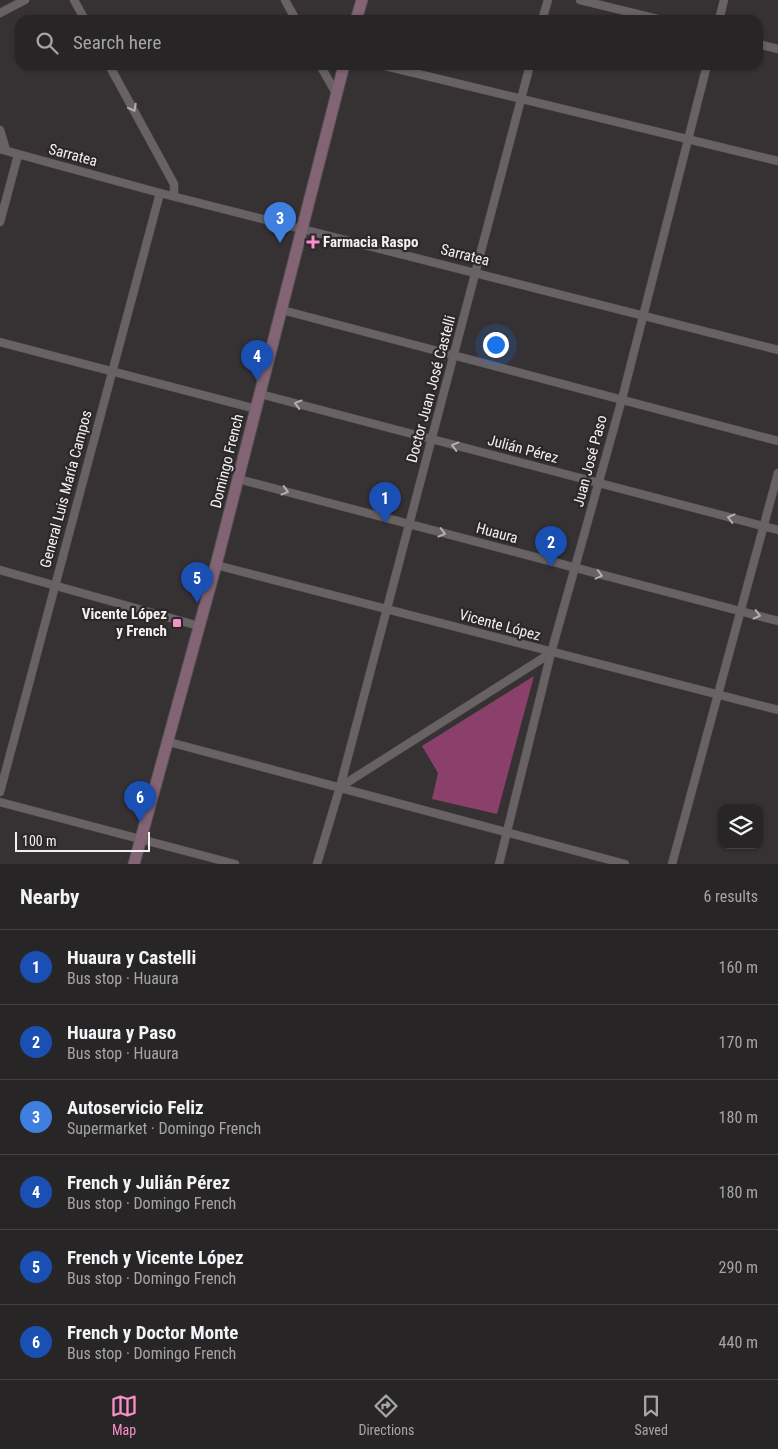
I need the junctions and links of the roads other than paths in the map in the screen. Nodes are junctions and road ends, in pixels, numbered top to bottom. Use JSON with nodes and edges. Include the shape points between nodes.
{"nodes":[{"id":1,"x":25,"y":0,"type":"edge"},
{"id":2,"x":74,"y":0,"type":"edge"},
{"id":3,"x":285,"y":0,"type":"edge"},
{"id":4,"x":362,"y":0,"type":"edge"},
{"id":5,"x":548,"y":0,"type":"edge"},
{"id":6,"x":580,"y":0,"type":"edge"},
{"id":7,"x":724,"y":0,"type":"edge"},
{"id":8,"x":0,"y":13,"type":"edge"},
{"id":9,"x":82,"y":15,"type":"edge"},
{"id":10,"x":293,"y":15,"type":"edge"},
{"id":11,"x":358,"y":15,"type":"edge"},
{"id":12,"x":544,"y":15,"type":"edge"},
{"id":13,"x":642,"y":15,"type":"edge"},
{"id":14,"x":720,"y":15,"type":"edge"},
{"id":15,"x":763,"y":45,"type":"edge"},
{"id":16,"x":778,"y":49,"type":"edge"},
{"id":17,"x":113,"y":70,"type":"edge"},
{"id":18,"x":323,"y":70,"type":"edge"},
{"id":19,"x":343,"y":70,"type":"edge"},
{"id":20,"x":401,"y":70,"type":"edge"},
{"id":21,"x":529,"y":70,"type":"edge"},
{"id":22,"x":706,"y":70,"type":"edge"},
{"id":23,"x":338,"y":96,"type":"junction"},
{"id":24,"x":520,"y":100,"type":"junction"},
{"id":25,"x":0,"y":130,"type":"edge"},
{"id":26,"x":688,"y":140,"type":"junction"},
{"id":27,"x":3,"y":150,"type":"edge"},
{"id":28,"x":18,"y":155,"type":"junction"},
{"id":29,"x":778,"y":161,"type":"edge"},
{"id":30,"x":160,"y":193,"type":"junction"},
{"id":31,"x":174,"y":196,"type":"junction"},
{"id":32,"x":0,"y":222,"type":"edge"},
{"id":33,"x":303,"y":230,"type":"junction"},
{"id":34,"x":477,"y":272,"type":"junction"},
{"id":35,"x":282,"y":310,"type":"junction"},
{"id":36,"x":644,"y":315,"type":"junction"},
{"id":37,"x":0,"y":342,"type":"edge"},
{"id":38,"x":778,"y":350,"type":"edge"},
{"id":39,"x":454,"y":355,"type":"junction"},
{"id":40,"x":111,"y":372,"type":"junction"},
{"id":41,"x":260,"y":394,"type":"junction"},
{"id":42,"x":622,"y":399,"type":"junction"},
{"id":43,"x":256,"y":409,"type":"junction"},
{"id":44,"x":431,"y":440,"type":"junction"},
{"id":45,"x":778,"y":441,"type":"edge"},
{"id":46,"x":778,"y":473,"type":"edge"},
{"id":47,"x":238,"y":479,"type":"junction"},
{"id":48,"x":598,"y":484,"type":"junction"},
{"id":49,"x":409,"y":524,"type":"junction"},
{"id":50,"x":763,"y":526,"type":"junction"},
{"id":51,"x":778,"y":530,"type":"edge"},
{"id":52,"x":216,"y":565,"type":"junction"},
{"id":53,"x":576,"y":569,"type":"junction"},
{"id":54,"x":0,"y":570,"type":"edge"},
{"id":55,"x":54,"y":586,"type":"junction"},
{"id":56,"x":387,"y":609,"type":"junction"},
{"id":57,"x":740,"y":611,"type":"junction"},
{"id":58,"x":778,"y":621,"type":"edge"},
{"id":59,"x":200,"y":626,"type":"junction"},
{"id":60,"x":551,"y":653,"type":"junction"},
{"id":61,"x":718,"y":694,"type":"junction"},
{"id":62,"x":778,"y":710,"type":"edge"},
{"id":63,"x":169,"y":742,"type":"junction"},
{"id":64,"x":340,"y":787,"type":"junction"},
{"id":65,"x":0,"y":792,"type":"edge"},
{"id":66,"x":0,"y":802,"type":"edge"},
{"id":67,"x":508,"y":832,"type":"junction"},
{"id":68,"x":141,"y":840,"type":"junction"},
{"id":69,"x":134,"y":864,"type":"edge"},
{"id":70,"x":235,"y":864,"type":"edge"},
{"id":71,"x":317,"y":864,"type":"edge"},
{"id":72,"x":499,"y":864,"type":"edge"},
{"id":73,"x":625,"y":864,"type":"edge"},
{"id":74,"x":672,"y":864,"type":"edge"}],
"edges":[{"from":1,"to":8,"type":"street"},
{"from":2,"to":9,"type":"street"},
{"from":3,"to":10,"type":"street"},
{"from":4,"to":11,"type":"street"},
{"from":5,"to":12,"type":"street"},
{"from":6,"to":13,"type":"street"},
{"from":7,"to":14,"type":"street"},
{"from":15,"to":16,"type":"street"},
{"from":17,"to":31,"type":"street","one_way":true,"via":[[174,184]]},
{"from":18,"to":23,"type":"street"},
{"from":19,"to":23,"type":"street","name":"Domingo French"},
{"from":20,"to":24,"type":"street"},
{"from":21,"to":24,"type":"street","name":"Doctor Juan José Castelli"},
{"from":22,"to":26,"type":"street","name":"Juan José Paso"},
{"from":23,"to":33,"type":"street","name":"Domingo French"},
{"from":24,"to":26,"type":"street"},
{"from":24,"to":34,"type":"street","name":"Doctor Juan José Castelli"},
{"from":25,"to":27,"type":"street"},
{"from":26,"to":29,"type":"street"},
{"from":26,"to":36,"type":"street","name":"Juan José Paso"},
{"from":27,"to":28,"type":"street","name":"Sarratea"},
{"from":28,"to":30,"type":"street","name":"Sarratea"},
{"from":28,"to":32,"type":"street"},
{"from":30,"to":31,"type":"street","name":"Sarratea"},
{"from":30,"to":40,"type":"street","name":"General Luis María Campos"},
{"from":31,"to":33,"type":"street","name":"Sarratea"},
{"from":33,"to":34,"type":"street","name":"Sarratea"},
{"from":33,"to":35,"type":"street","name":"Domingo French"},
{"from":34,"to":36,"type":"street","name":"Sarratea"},
{"from":34,"to":39,"type":"street","name":"Doctor Juan José Castelli"},
{"from":35,"to":39,"type":"street"},
{"from":35,"to":41,"type":"street","name":"Domingo French"},
{"from":36,"to":38,"type":"street","name":"Sarratea"},
{"from":36,"to":42,"type":"street","name":"Juan José Paso"},
{"from":37,"to":40,"type":"street"},
{"from":39,"to":42,"type":"street"},
{"from":39,"to":44,"type":"street","name":"Doctor Juan José Castelli"},
{"from":40,"to":43,"type":"street"},
{"from":40,"to":55,"type":"street","name":"General Luis María Campos"},
{"from":41,"to":43,"type":"street","name":"Domingo French"},
{"from":44,"to":41,"type":"street","name":"Julián Pérez","one_way":true},
{"from":42,"to":45,"type":"street"},
{"from":42,"to":48,"type":"street","name":"Juan José Paso"},
{"from":43,"to":47,"type":"street","name":"Domingo French"},
{"from":48,"to":44,"type":"street","name":"Julián Pérez","one_way":true},
{"from":44,"to":49,"type":"street","name":"Doctor Juan José Castelli"},
{"from":46,"to":50,"type":"street"},
{"from":47,"to":49,"type":"street","name":"Huaura","one_way":true},
{"from":47,"to":52,"type":"street","name":"Domingo French"},
{"from":50,"to":48,"type":"street","name":"Julián Pérez","one_way":true},
{"from":48,"to":53,"type":"street","name":"Juan José Paso"},
{"from":49,"to":53,"type":"street","name":"Huaura","one_way":true},
{"from":49,"to":56,"type":"street","name":"Doctor Juan José Castelli"},
{"from":50,"to":51,"type":"street","name":"Julián Pérez"},
{"from":50,"to":57,"type":"street"},
{"from":52,"to":56,"type":"street","name":"Vicente López"},
{"from":52,"to":59,"type":"street","name":"Domingo French"},
{"from":53,"to":57,"type":"street","name":"Huaura","one_way":true},
{"from":53,"to":60,"type":"street","name":"Juan José Paso"},
{"from":54,"to":55,"type":"street"},
{"from":55,"to":59,"type":"street"},
{"from":55,"to":65,"type":"street","name":"General Luis María Campos"},
{"from":56,"to":60,"type":"street","name":"Vicente López"},
{"from":56,"to":64,"type":"street","name":"Doctor Juan José Castelli"},
{"from":57,"to":58,"type":"street","name":"Huaura","one_way":true},
{"from":57,"to":61,"type":"street"},
{"from":59,"to":63,"type":"street","name":"Domingo French"},
{"from":60,"to":61,"type":"street","name":"Vicente López"},
{"from":60,"to":64,"type":"street"},
{"from":60,"to":67,"type":"street","name":"Juan José Paso"},
{"from":61,"to":62,"type":"street","name":"Vicente López"},
{"from":61,"to":74,"type":"street"},
{"from":63,"to":64,"type":"street"},
{"from":63,"to":68,"type":"street","name":"Domingo French"},
{"from":64,"to":67,"type":"street"},
{"from":64,"to":71,"type":"street","name":"Doctor Juan José Castelli"},
{"from":66,"to":68,"type":"street"},
{"from":67,"to":72,"type":"street","name":"Juan José Paso"},
{"from":67,"to":73,"type":"street"},
{"from":68,"to":69,"type":"street","name":"Domingo French"},
{"from":68,"to":70,"type":"street"}]}
